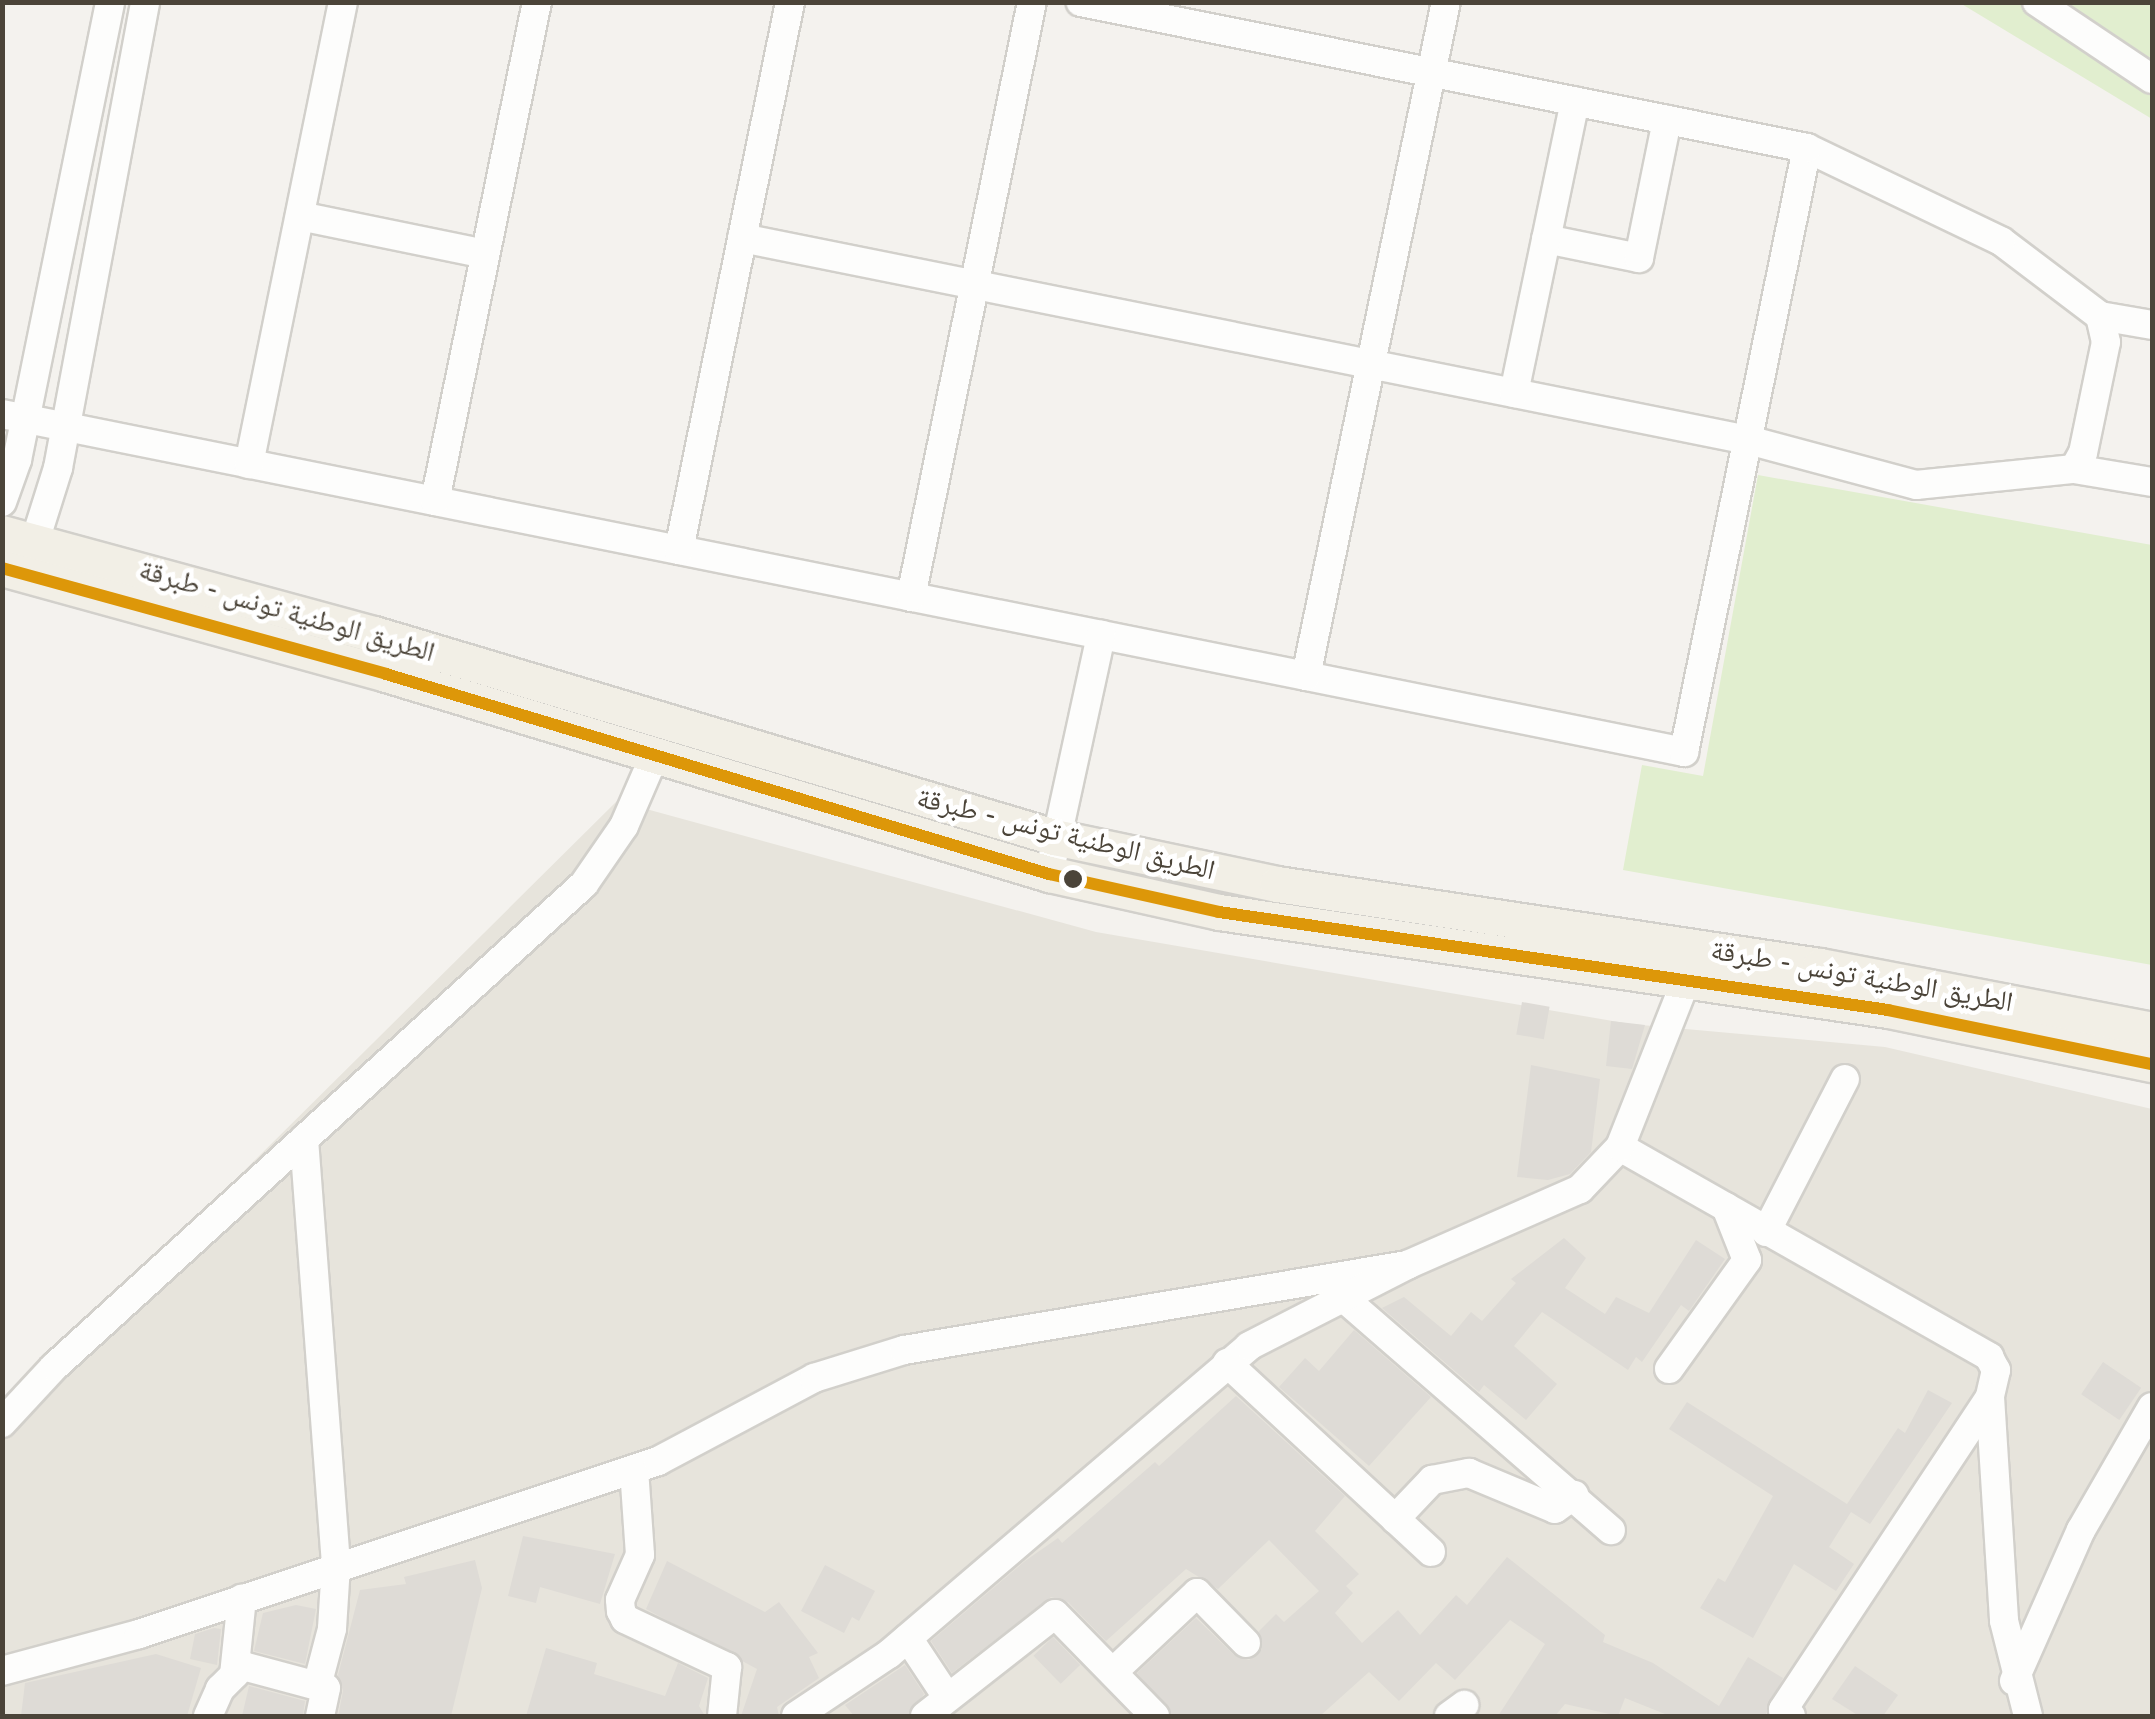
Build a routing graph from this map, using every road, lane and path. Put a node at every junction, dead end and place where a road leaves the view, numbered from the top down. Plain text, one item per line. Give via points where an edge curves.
1 (110, 2) edge
2 (145, 2) edge
3 (343, 2) edge
4 (537, 2) edge
5 (790, 2) edge
6 (1032, 2) edge
7 (1081, 2) edge
8 (1446, 2) edge
9 (2036, 2) edge
10 (1431, 73) junction
11 (2152, 79) edge
12 (1575, 102) junction
13 (1667, 120) junction
14 (1807, 148) junction
15 (300, 216) junction
16 (742, 238) junction
17 (1546, 239) junction
18 (485, 254) junction
19 (975, 284) junction
20 (2100, 316) junction
21 (2152, 325) edge
22 (1371, 364) junction
23 (1514, 393) junction
24 (14, 416) edge
25 (65, 427) junction
26 (1748, 440) junction
27 (249, 464) junction
28 (2074, 469) junction
29 (2152, 482) edge
30 (435, 501) junction
31 (2, 502) edge
32 (679, 550) junction
33 (16, 554) edge
34 (911, 597) junction
35 (1101, 635) junction
36 (1306, 676) junction
37 (653, 759) junction
38 (1054, 837) junction
39 (1048, 874) junction
40 (1685, 983) junction
41 (2152, 1030) edge
42 (2152, 1064) edge
43 (1846, 1079) dead end
44 (304, 1139) junction
45 (1620, 1147) junction
46 (1726, 1207) junction
47 (1766, 1232) junction
48 (1407, 1264) junction
49 (1346, 1300) junction
50 (1228, 1362) junction
51 (1669, 1368) dead end
52 (1990, 1397) junction
53 (2152, 1408) edge
54 (2, 1423) edge
55 (634, 1469) junction
56 (1574, 1495) junction
57 (1395, 1519) junction
58 (1611, 1530) dead end
59 (1431, 1552) dead end
60 (336, 1564) junction
61 (242, 1598) junction
62 (908, 1638) junction
63 (1246, 1643) dead end
64 (2, 1671) edge
65 (1114, 1671) junction
66 (234, 1674) junction
67 (2014, 1681) junction
68 (318, 1686) junction
69 (947, 1698) junction
70 (807, 1714) edge
71 (1784, 1714) edge
72 (208, 1716) edge
73 (320, 1716) edge
74 (722, 1716) edge
75 (925, 1716) edge
76 (1155, 1716) edge
77 (2028, 1716) edge

1 - 24 street
2 - 25 street
3 - 15 street
4 - 18 street
5 - 16 street
6 - 19 street
7 - 10 street
8 - 10 street
9 - 11 street
10 - 12 street
10 - 22 street
12 - 13 street
12 - 17 street
13 - 14 street
13 - 17 street via 1639,258
14 - 20 street via 2001,241
14 - 26 street
15 - 18 street
15 - 27 street
16 - 19 street
16 - 32 street
17 - 23 street
18 - 30 street
19 - 22 street
19 - 34 street
20 - 21 street
20 - 28 street via 2106,342 2084,454
22 - 23 street
22 - 36 street
23 - 26 street
24 - 25 street
24 - 31 street
25 - 27 street
25 - 33 street
26 - 28 street via 1916,484
26 - 36 street via 1684,752
27 - 30 street
28 - 29 street
30 - 32 street
32 - 34 street
33 - 37 main road, الطريق الوطنية تونس - طبرقة
33 - 38 main road, الطريق الوطنية تونس - طبرقة via 374,634
34 - 35 street
35 - 36 street
35 - 38 street
37 - 39 main road, الطريق الوطنية تونس - طبرقة
37 - 44 street via 624,826 584,884
38 - 39 street
38 - 41 main road, الطريق الوطنية تونس - طبرقة via 1277,884 1820,966
39 - 40 main road, الطريق الوطنية تونس - طبرقة via 1219,912
40 - 42 main road, الطريق الوطنية تونس - طبرقة via 1888,1010
40 - 45 street
43 - 47 street
44 - 54 street via 54,1367
44 - 60 street
45 - 46 street
45 - 48 street via 1580,1189
46 - 47 street
46 - 51 street via 1747,1260
47 - 52 street via 1989,1357 1996,1370
48 - 49 street
48 - 55 street via 904,1350 814,1378
49 - 50 street
49 - 56 street
50 - 57 street
50 - 62 street
52 - 67 street
52 - 71 street
53 - 67 street via 2081,1530
55 - 60 street
55 - 74 street via 640,1555 621,1611 624,1619 727,1667
56 - 57 street via 1556,1509 1469,1473 1432,1480
56 - 58 street
57 - 59 street
60 - 61 street
60 - 68 street via 332,1629
61 - 64 street
61 - 66 street
62 - 69 street
62 - 70 street
63 - 65 street via 1198,1592
65 - 69 street via 1055,1614
65 - 76 street
66 - 68 street via 243,1666
66 - 72 street
67 - 77 street
68 - 73 street via 326,1688
69 - 75 street

